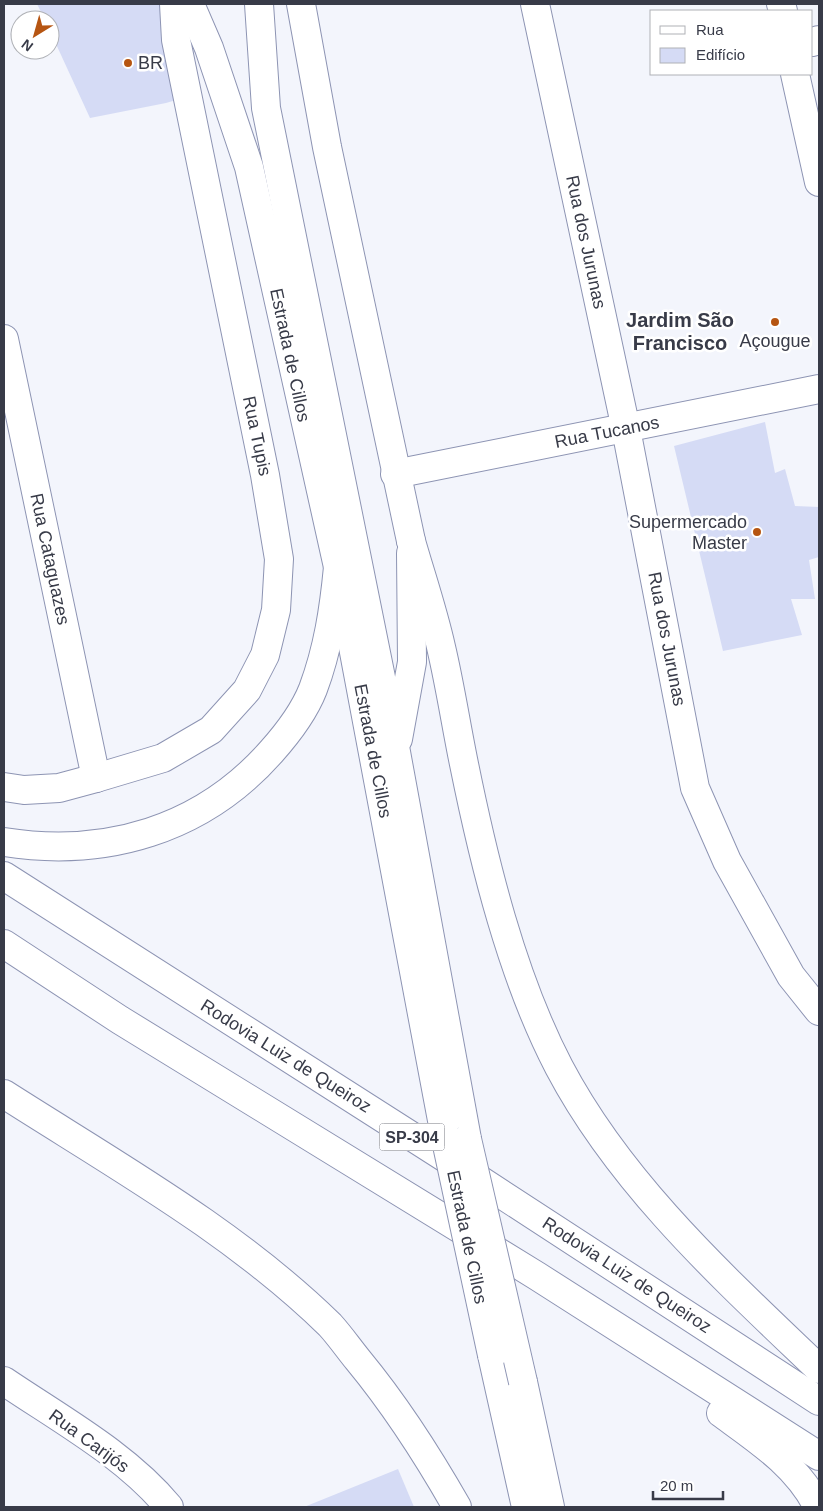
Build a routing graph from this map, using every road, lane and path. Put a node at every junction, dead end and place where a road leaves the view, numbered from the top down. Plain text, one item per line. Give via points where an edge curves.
1 (174, 4) edge
2 (190, 4) edge
3 (259, 4) edge
4 (301, 4) edge
5 (535, 4) edge
6 (795, 75) edge
7 (819, 182) edge
8 (4, 339) edge
9 (819, 389) edge
10 (626, 428) junction
11 (395, 474) junction
12 (410, 542) junction
13 (338, 567) junction
14 (396, 752) junction
15 (96, 778) junction
16 (4, 787) edge
17 (4, 842) edge
18 (4, 876) edge
19 (4, 944) edge
20 (4, 967) edge
21 (819, 1011) edge
22 (120, 1020) junction
23 (4, 1094) edge
24 (455, 1135) junction
25 (537, 1276) junction
26 (819, 1368) edge
27 (4, 1381) edge
28 (819, 1401) edge
29 (819, 1456) edge
30 (169, 1507) edge
31 (457, 1507) edge
32 (526, 1507) edge
33 (550, 1507) edge
34 (818, 1507) edge

1 - 15 main road, Rua Tupis via 176,40 279,558 276,610 265,655 247,690 211,730 163,758
2 - 13 main road, Estrada de Cillos via 212,56 249,168
3 - 14 main road, Estrada de Cillos via 266,108
4 - 11 main road via 327,147
5 - 10 main road, Rua dos Jurunas
6 - 7 main road
8 - 15 main road, Rua Cataguazes
9 - 10 main road, Rua Tucanos
10 - 11 main road, Rua Tucanos
10 - 21 main road, Rua dos Jurunas via 695,788 727,861 791,976
11 - 12 main road
12 - 14 main road via 412,662
12 - 26 main road via 441,646 464,767 497,904 527,995 559,1067 598,1132 652,1200 703,1255
13 - 17 main road via 331,632 312,690 290,730 257,767 224,796 169,827 111,842 58,847
13 - 24 main road, Estrada de Cillos
14 - 24 main road, Estrada de Cillos
15 - 16 main road, Rua Tupis via 59,788 24,790
18 - 28 main road, Rodovia Luiz de Queiroz / SP-304
19 - 22 main road, SP-304
20 - 22 main road
22 - 25 main road, SP-304
23 - 31 main road via 186,1212 262,1266 330,1326 380,1387 431,1460
24 - 32 main road, Estrada de Cillos, bridge via 492,1355
24 - 33 main road, Estrada de Cillos, bridge via 523,1382
25 - 29 main road, SP-304
25 - 34 main road via 778,1455 808,1488
27 - 30 main road, Rua Carijós via 96,1443 154,1489

